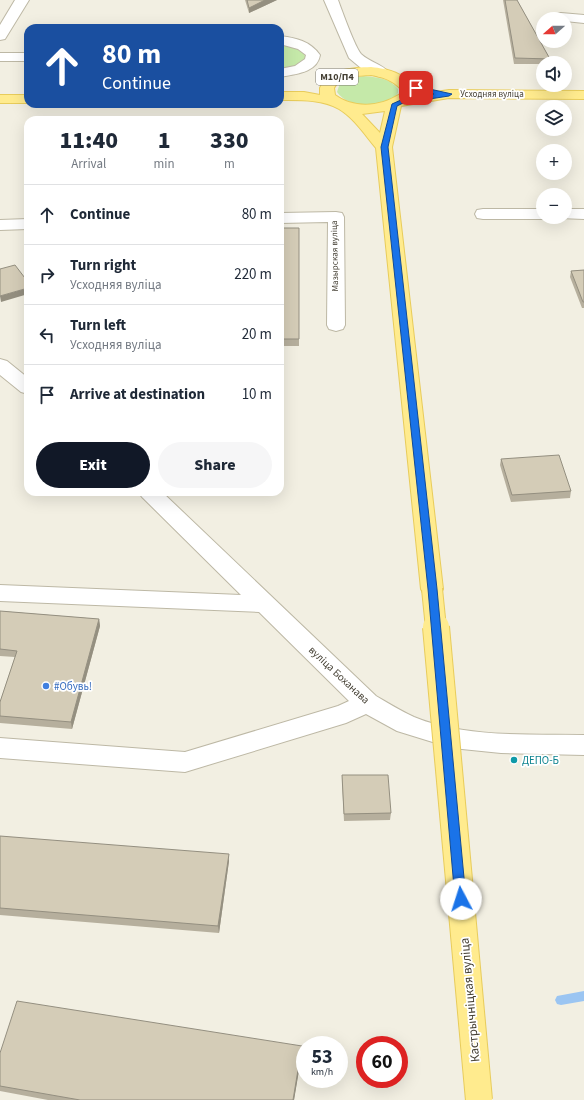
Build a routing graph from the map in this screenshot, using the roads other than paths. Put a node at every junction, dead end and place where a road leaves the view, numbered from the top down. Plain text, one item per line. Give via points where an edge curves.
1 (22, 0) edge
2 (331, 0) edge
3 (572, 18) edge
4 (584, 19) edge
5 (0, 36) edge
6 (284, 41) edge
7 (354, 55) junction
8 (0, 57) edge
9 (24, 57) edge
10 (284, 72) edge
11 (382, 73) junction
12 (335, 79) junction
13 (403, 82) junction
14 (449, 94) junction
15 (284, 95) edge
16 (584, 95) edge
17 (284, 96) edge
18 (0, 99) edge
19 (24, 99) edge
20 (398, 103) junction
21 (340, 104) junction
22 (384, 147) junction
23 (483, 214) dead end
24 (536, 214) edge
25 (572, 214) edge
26 (584, 214) edge
27 (284, 218) edge
28 (24, 224) edge
29 (0, 225) edge
30 (336, 325) dead end
31 (0, 365) edge
32 (24, 385) edge
33 (153, 496) edge
34 (0, 593) edge
35 (265, 604) junction
36 (368, 703) junction
37 (584, 745) edge
38 (0, 748) edge
39 (479, 1100) edge

1 - 5 street
2 - 7 street
3 - 4 street
6 - 10 street via 305,47 312,55 312,61 300,69
7 - 11 street
7 - 12 street via 349,65
8 - 9 street
11 - 12 main road, М10/П4 via 359,72
11 - 13 main road, М10/П4
12 - 15 main road, М10/П4
12 - 21 main road, М10/П4 via 328,86 327,92
13 - 14 main road, Усходняя вуліца via 429,92
13 - 20 main road via 408,89 407,96
14 - 16 main road, Усходняя вуліца
14 - 20 main road, Усходняя вуліца
17 - 21 main road, М10/П4 via 304,96
18 - 19 main road
20 - 21 main road, М10/П4 via 370,109
20 - 22 main road
21 - 22 main road via 361,120
22 - 39 main road, Кастрычніцкая вуліца, bridge via 432,589
23 - 24 street
25 - 26 street
27 - 30 street, Мазырская вуліца via 336,217
28 - 29 street
31 - 32 street
33 - 35 street, вуліца Боханава
34 - 35 street
35 - 36 street, вуліца Боханава
36 - 37 street, вуліца Боханава via 406,724 452,738 501,743
36 - 38 street via 346,713 185,762

